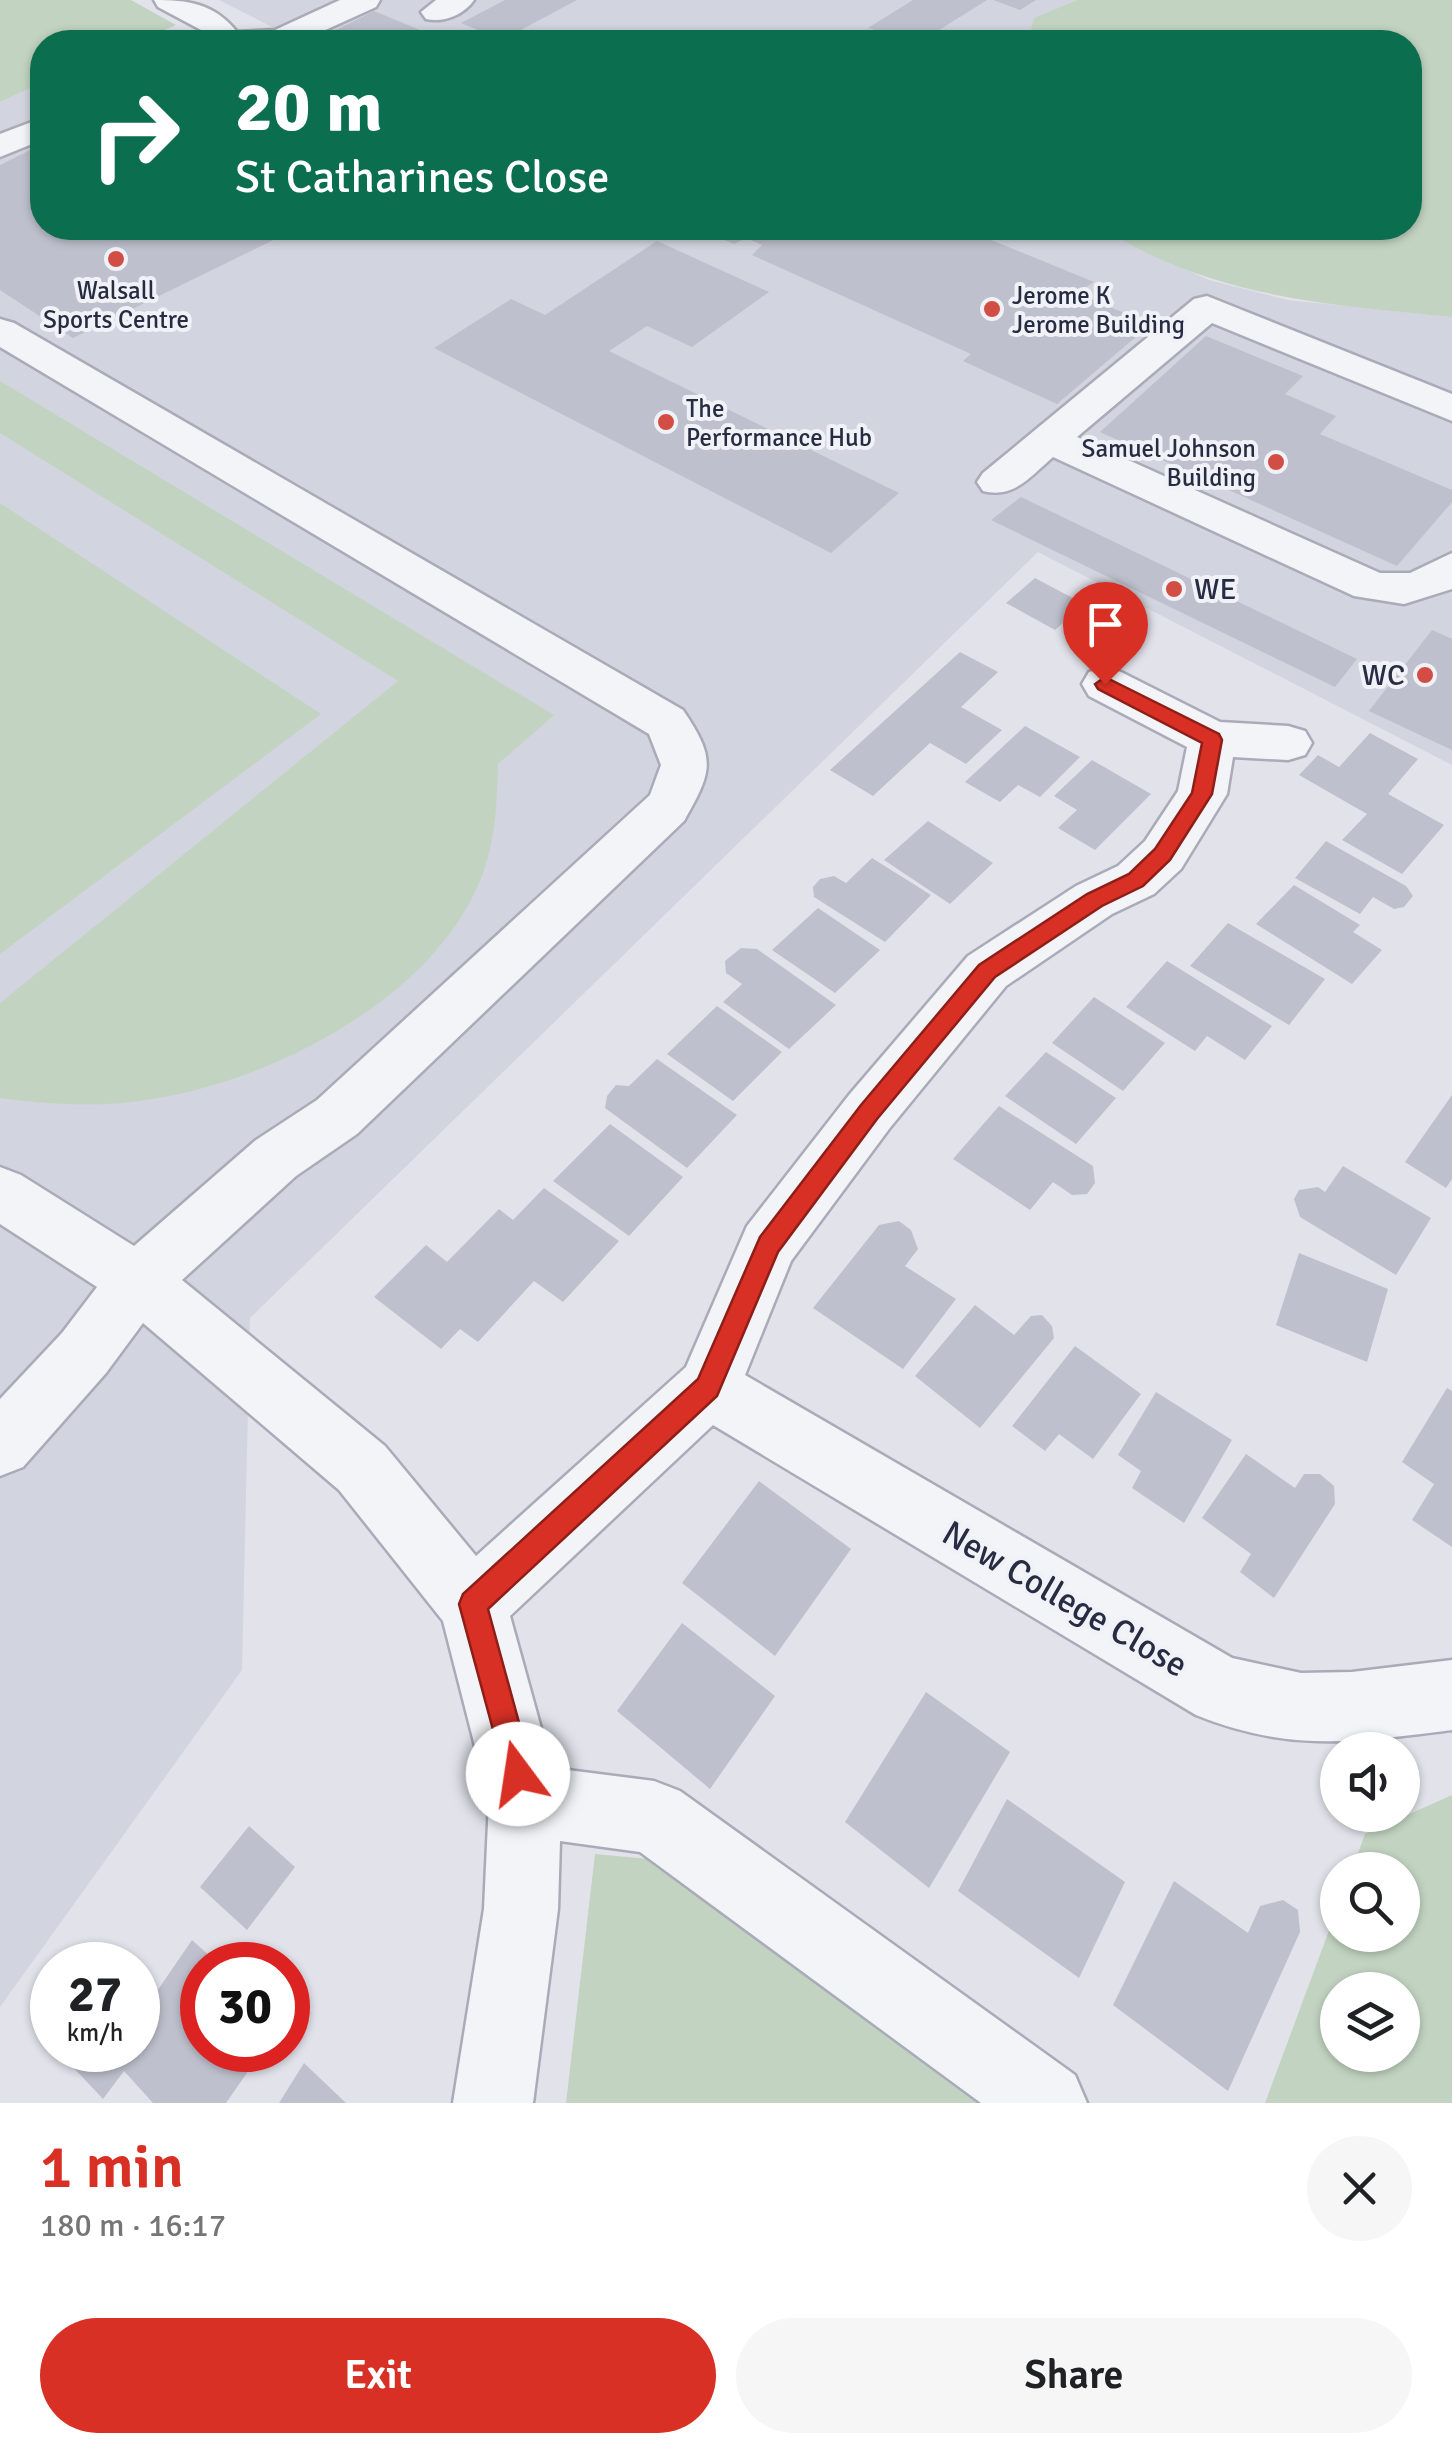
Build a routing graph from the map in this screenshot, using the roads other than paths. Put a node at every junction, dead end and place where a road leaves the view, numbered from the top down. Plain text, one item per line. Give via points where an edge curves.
1 (364, 0) edge
2 (173, 1) edge
3 (219, 30) edge
4 (299, 30) edge
5 (30, 134) edge
6 (0, 148) edge
7 (0, 331) edge
8 (1452, 409) edge
9 (1049, 440) junction
10 (998, 482) dead end
11 (1452, 568) edge
12 (1105, 684) dead end
13 (1212, 740) junction
14 (1288, 743) dead end
15 (0, 1194) edge
16 (138, 1282) junction
17 (708, 1388) junction
18 (0, 1446) edge
19 (473, 1604) junction
20 (1452, 1695) edge
21 (525, 1801) junction
22 (493, 2103) edge
23 (1047, 2103) edge

1 - 4 street
2 - 3 street
5 - 6 street
7 - 16 street via 666,722 686,751 684,778 667,808 337,1117 276,1158
8 - 9 street via 1207,307
9 - 10 street
9 - 11 street via 1370,586 1399,592 1428,586
12 - 13 street
13 - 14 street
13 - 17 street via 1202,794 1163,855 1136,880 987,971 869,1112 768,1245
15 - 16 street
16 - 18 street
16 - 19 street via 362,1468
17 - 19 street
17 - 20 street, New College Close via 1221,1690 1301,1708
19 - 21 street
21 - 22 street via 521,1908
21 - 23 street via 654,1818

